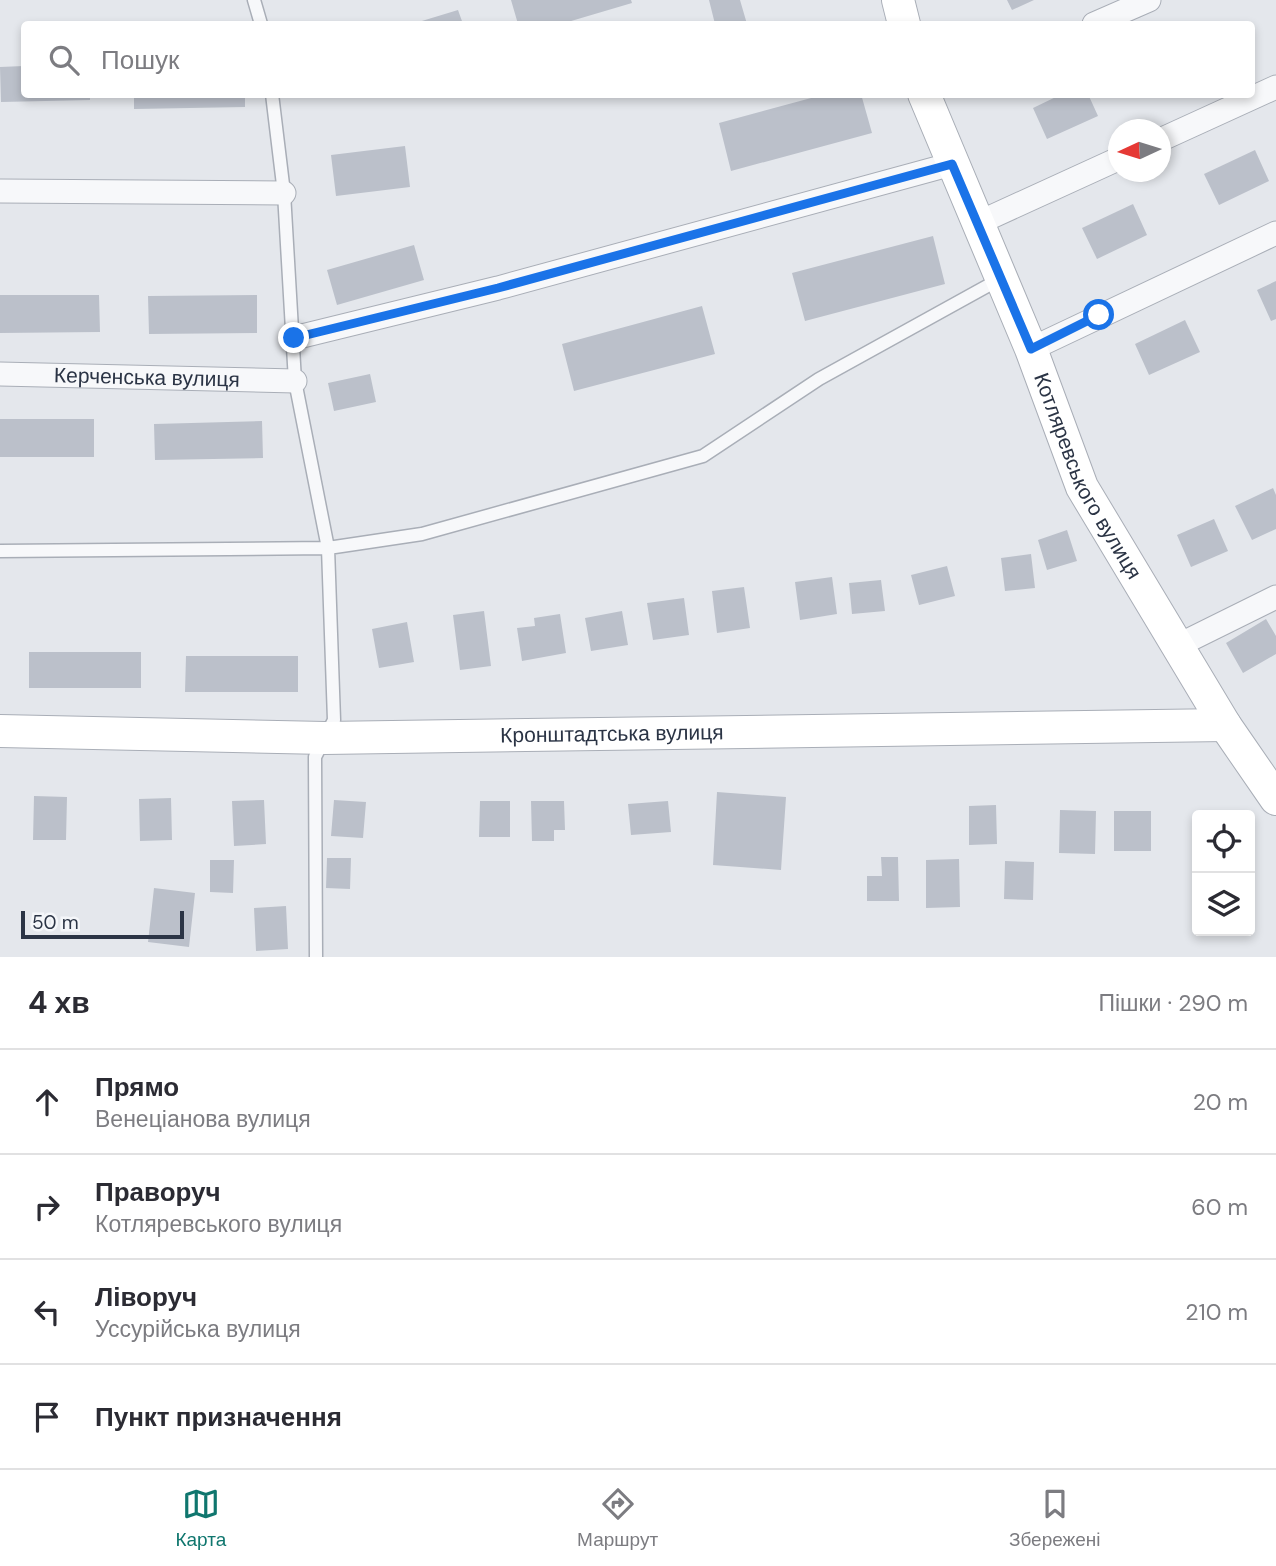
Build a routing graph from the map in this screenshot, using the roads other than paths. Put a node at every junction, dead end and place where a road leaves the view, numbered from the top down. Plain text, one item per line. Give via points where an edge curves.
1 (254, 0) edge
2 (898, 0) edge
3 (1149, 0) edge
4 (260, 21) edge
5 (903, 21) edge
6 (1101, 21) edge
7 (1276, 87) edge
8 (1255, 97) edge
9 (272, 98) edge
10 (929, 98) edge
11 (1252, 98) edge
12 (1171, 135) edge
13 (952, 164) junction
14 (1108, 164) edge
15 (0, 191) edge
16 (284, 193) junction
17 (978, 223) junction
18 (1276, 233) edge
19 (1001, 278) junction
20 (294, 338) junction
21 (1031, 349) junction
22 (0, 374) edge
23 (295, 382) junction
24 (328, 548) junction
25 (0, 551) edge
26 (1276, 597) edge
27 (1177, 646) junction
28 (1225, 725) junction
29 (0, 731) edge
30 (325, 738) junction
31 (1276, 799) edge
32 (316, 957) edge

1 - 4 lane
2 - 5 street
3 - 6 street
7 - 8 street
9 - 16 lane
10 - 13 street, Котляревського вулиця
11 - 12 street
13 - 17 street, Котляревського вулиця
13 - 20 street via 498,288
14 - 17 street
15 - 16 street
16 - 20 lane
17 - 19 street, Котляревського вулиця
18 - 21 street
19 - 21 street, Котляревського вулиця
19 - 24 lane via 819,379 703,456 422,534
20 - 23 lane
21 - 27 street, Котляревського вулиця via 1082,487
22 - 23 street, Керченська вулиця
23 - 24 lane
24 - 25 lane
24 - 30 lane via 334,720
26 - 27 street
27 - 28 street, Котляревського вулиця
28 - 30 street, Кронштадтська вулиця
28 - 31 street, Котляревського вулиця
29 - 30 street, Кронштадтська вулиця
30 - 32 lane via 315,757

